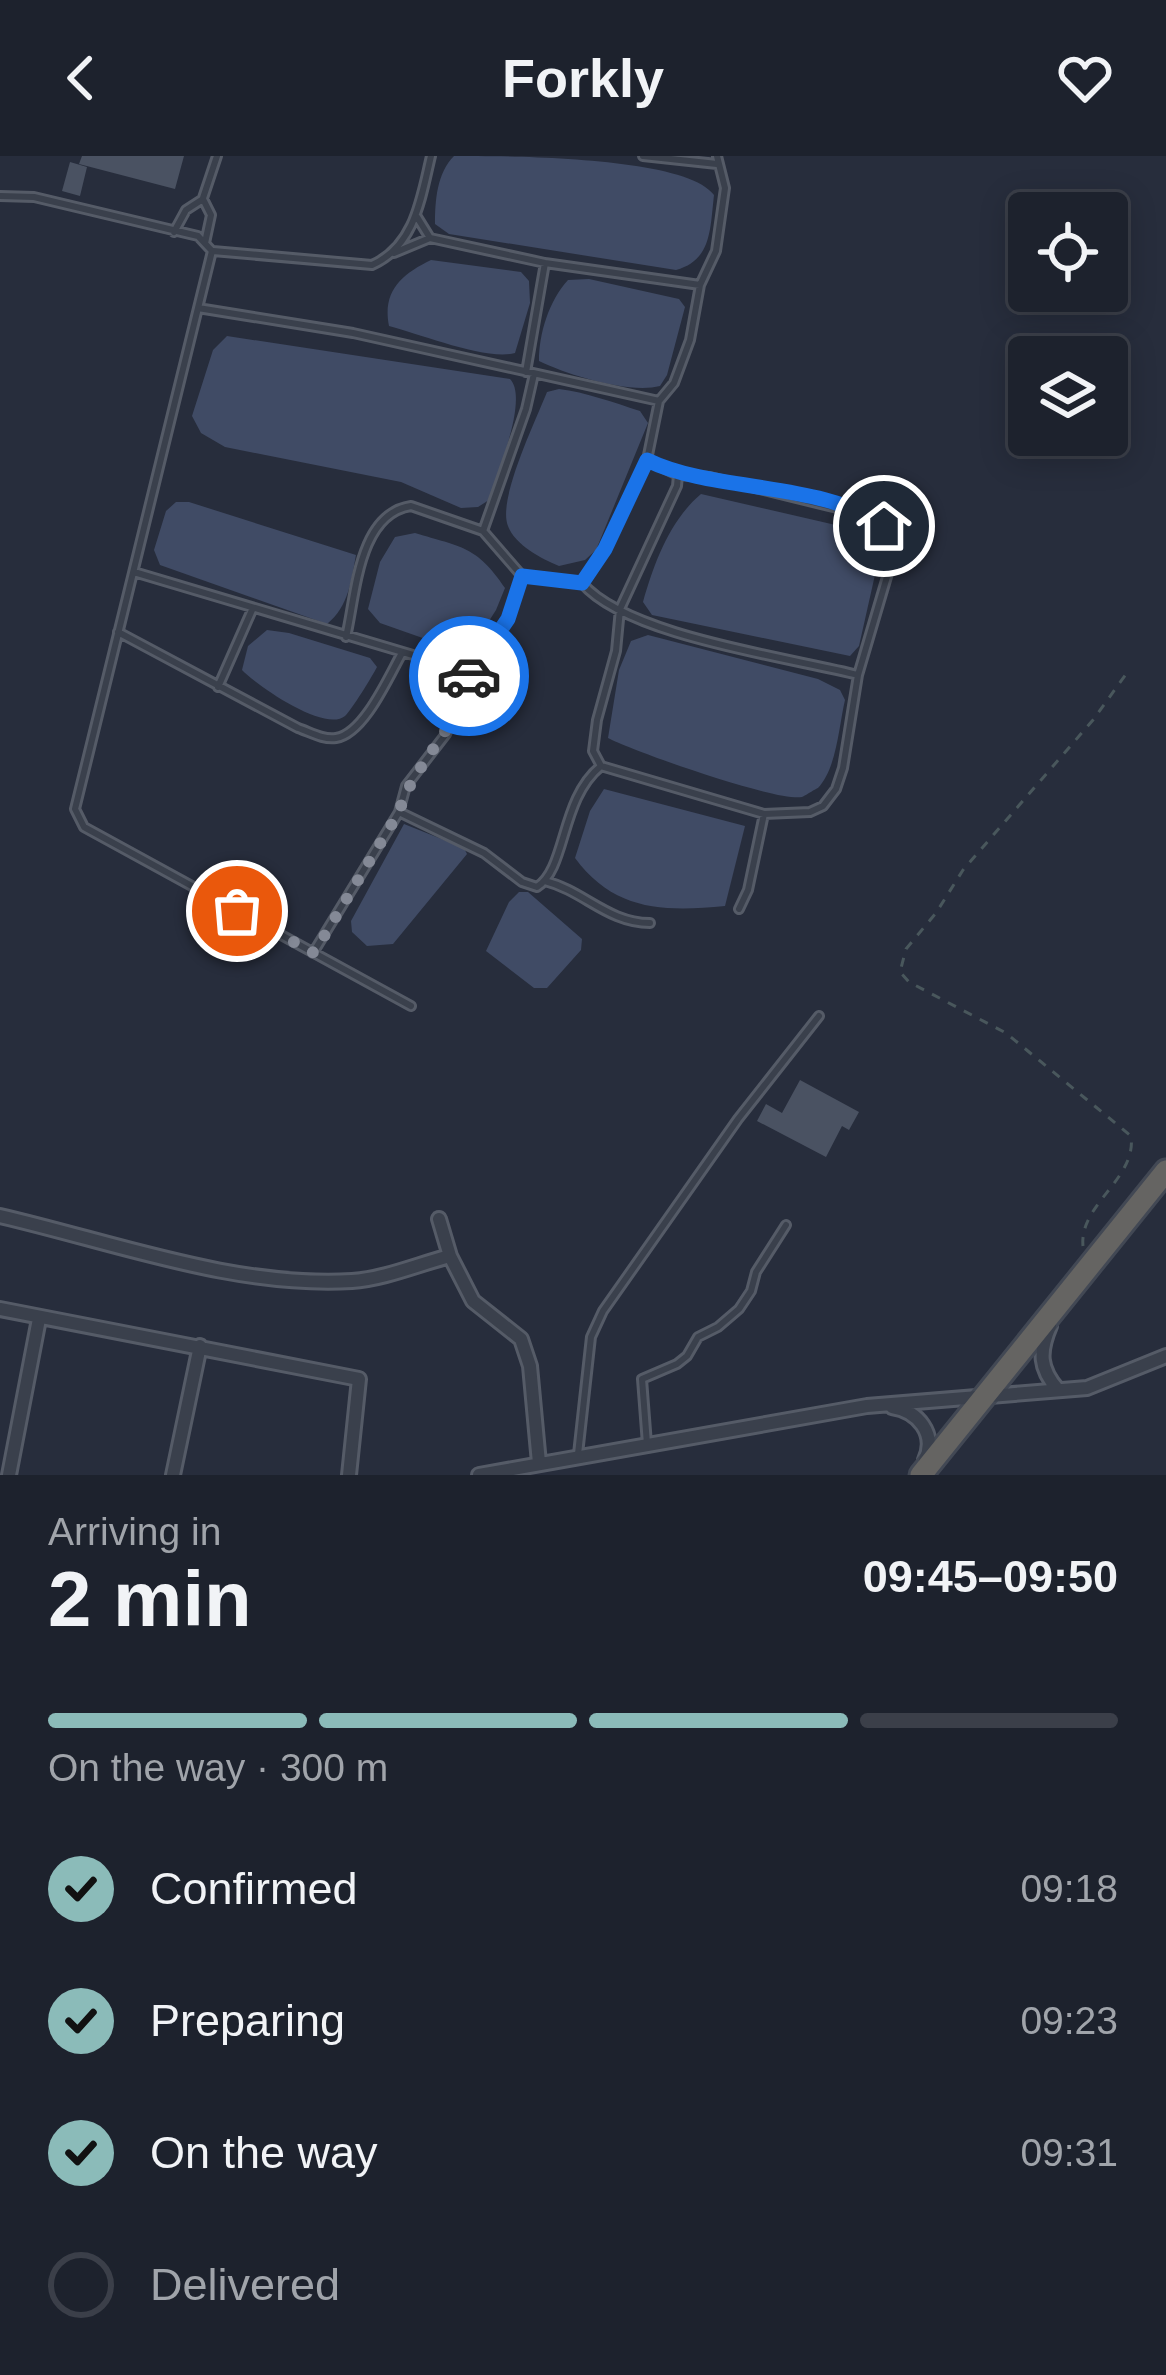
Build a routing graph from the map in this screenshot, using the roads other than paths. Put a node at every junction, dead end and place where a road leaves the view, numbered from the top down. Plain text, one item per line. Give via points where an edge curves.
1 (217, 156) edge
2 (431, 156) edge
3 (643, 156) edge
4 (717, 160) edge
5 (0, 196) edge
6 (203, 200) junction
7 (417, 217) junction
8 (174, 232) junction
9 (430, 238) junction
10 (206, 243) junction
11 (212, 251) junction
12 (394, 253) junction
13 (545, 263) junction
14 (700, 285) junction
15 (198, 308) junction
16 (530, 373) junction
17 (659, 401) junction
18 (647, 460) junction
19 (678, 475) junction
20 (484, 531) junction
21 (133, 572) junction
22 (522, 576) junction
23 (582, 583) junction
24 (620, 609) junction
25 (253, 610) junction
26 (118, 632) junction
27 (346, 637) junction
28 (402, 653) junction
29 (470, 672) junction
30 (858, 675) junction
31 (218, 687) junction
32 (601, 766) junction
33 (399, 812) junction
34 (764, 814) junction
35 (545, 881) junction
36 (739, 909) dead end
37 (650, 923) dead end
38 (314, 953) junction
39 (411, 1006) dead end
40 (819, 1016) dead end
41 (1166, 1171) edge
42 (0, 1216) edge
43 (439, 1219) dead end
44 (786, 1225) dead end
45 (450, 1256) junction
46 (0, 1309) edge
47 (1056, 1310) junction
48 (39, 1319) junction
49 (200, 1346) junction
50 (1166, 1356) edge
51 (1058, 1390) junction
52 (988, 1396) junction
53 (867, 1406) junction
54 (647, 1444) junction
55 (578, 1456) junction
56 (538, 1462) junction
57 (498, 1473) edge
58 (9, 1475) edge
59 (173, 1475) edge
60 (349, 1475) edge
61 (479, 1475) edge
62 (920, 1475) edge

1 - 6 lane
2 - 7 lane
3 - 4 lane
4 - 14 lane via 725,188 716,251
5 - 8 lane
6 - 8 lane via 186,209
6 - 10 lane via 211,215
7 - 9 lane
7 - 12 lane
8 - 10 lane
9 - 12 lane
9 - 13 lane
10 - 11 lane
11 - 12 lane via 372,265
11 - 15 lane
13 - 14 lane
13 - 16 lane
14 - 17 lane via 690,340
15 - 16 lane
15 - 21 lane
16 - 17 lane
16 - 20 lane via 526,410
17 - 18 lane
18 - 19 lane
18 - 23 lane
19 - 24 lane
19 - 30 lane via 829,503 884,526 889,570
20 - 22 lane
20 - 27 lane via 411,506 385,518 370,536
21 - 25 lane
21 - 26 lane
22 - 23 lane
22 - 29 lane via 508,619
23 - 24 lane
24 - 30 lane via 700,639
24 - 32 lane via 593,751
25 - 27 lane
25 - 31 lane
26 - 31 lane
26 - 38 lane via 75,808 84,827
27 - 28 lane
28 - 29 lane
28 - 31 lane via 354,731 339,738 298,728
29 - 33 lane via 446,734 406,786
30 - 34 lane via 836,789 810,812
32 - 34 lane
32 - 35 lane via 577,792
33 - 35 lane via 484,853 522,882
33 - 38 lane
34 - 36 lane
35 - 37 lane via 609,915
38 - 39 lane
40 - 55 lane via 603,1311 591,1336
41 - 47 highway
42 - 45 street via 274,1277 354,1281
43 - 45 street
44 - 54 lane via 739,1309 676,1364 642,1379
45 - 56 street via 473,1301 521,1339
46 - 48 street
47 - 51 street via 1042,1364
47 - 52 highway
48 - 49 street
48 - 58 street
49 - 59 street
49 - 60 street via 359,1378
50 - 51 street via 1115,1380
51 - 52 street
52 - 53 street
52 - 62 highway
53 - 54 street
53 - 62 street via 899,1407 922,1421 930,1450
54 - 55 street
55 - 56 street
56 - 57 street
57 - 61 street

